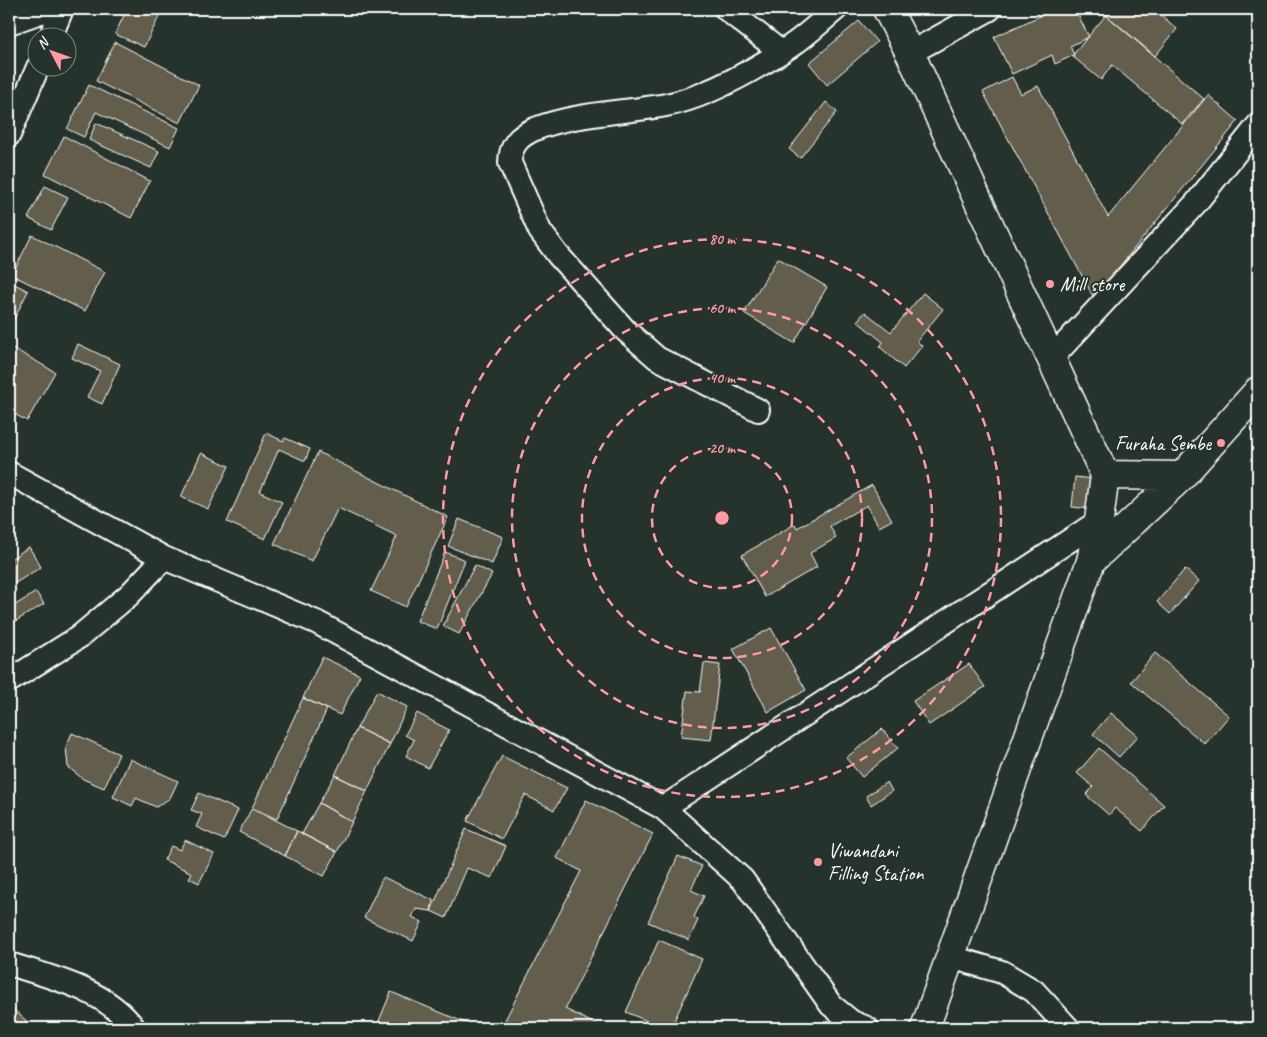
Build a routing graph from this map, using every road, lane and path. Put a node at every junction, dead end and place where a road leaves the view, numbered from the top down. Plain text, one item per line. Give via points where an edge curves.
1 (49, 9) edge
2 (62, 9) edge
3 (726, 9) edge
4 (836, 9) edge
5 (887, 9) edge
6 (990, 9) edge
7 (9, 23) edge
8 (54, 28) edge
9 (781, 52) junction
10 (910, 53) junction
11 (34, 78) edge
12 (1258, 125) edge
13 (9, 136) edge
14 (1051, 359) junction
15 (1258, 391) edge
16 (758, 410) dead end
17 (9, 473) edge
18 (1105, 475) junction
19 (1182, 476) junction
20 (1099, 521) junction
21 (164, 558) junction
22 (1090, 561) junction
23 (9, 681) edge
24 (663, 808) junction
25 (951, 957) junction
26 (9, 964) edge
27 (134, 1028) edge
28 (867, 1028) edge
29 (925, 1028) edge
30 (1068, 1028) edge

1 - 7 street
2 - 8 street
3 - 9 street
4 - 9 street
5 - 10 street
6 - 10 street
9 - 16 street via 715,88 668,105 568,120 535,129 515,142 510,152 510,162 540,231 625,330 657,358
10 - 14 street
11 - 13 street
12 - 14 street via 1196,203
14 - 18 street
15 - 19 street
17 - 21 street
18 - 19 street
18 - 20 street
19 - 22 street
20 - 22 street
20 - 24 street
21 - 23 street via 129,595 79,637
21 - 24 street via 316,622
22 - 25 street
24 - 28 street via 743,880 831,1005 852,1022
25 - 29 street
25 - 30 street via 1002,972 1034,991
26 - 27 street via 62,981 108,1002 123,1013

